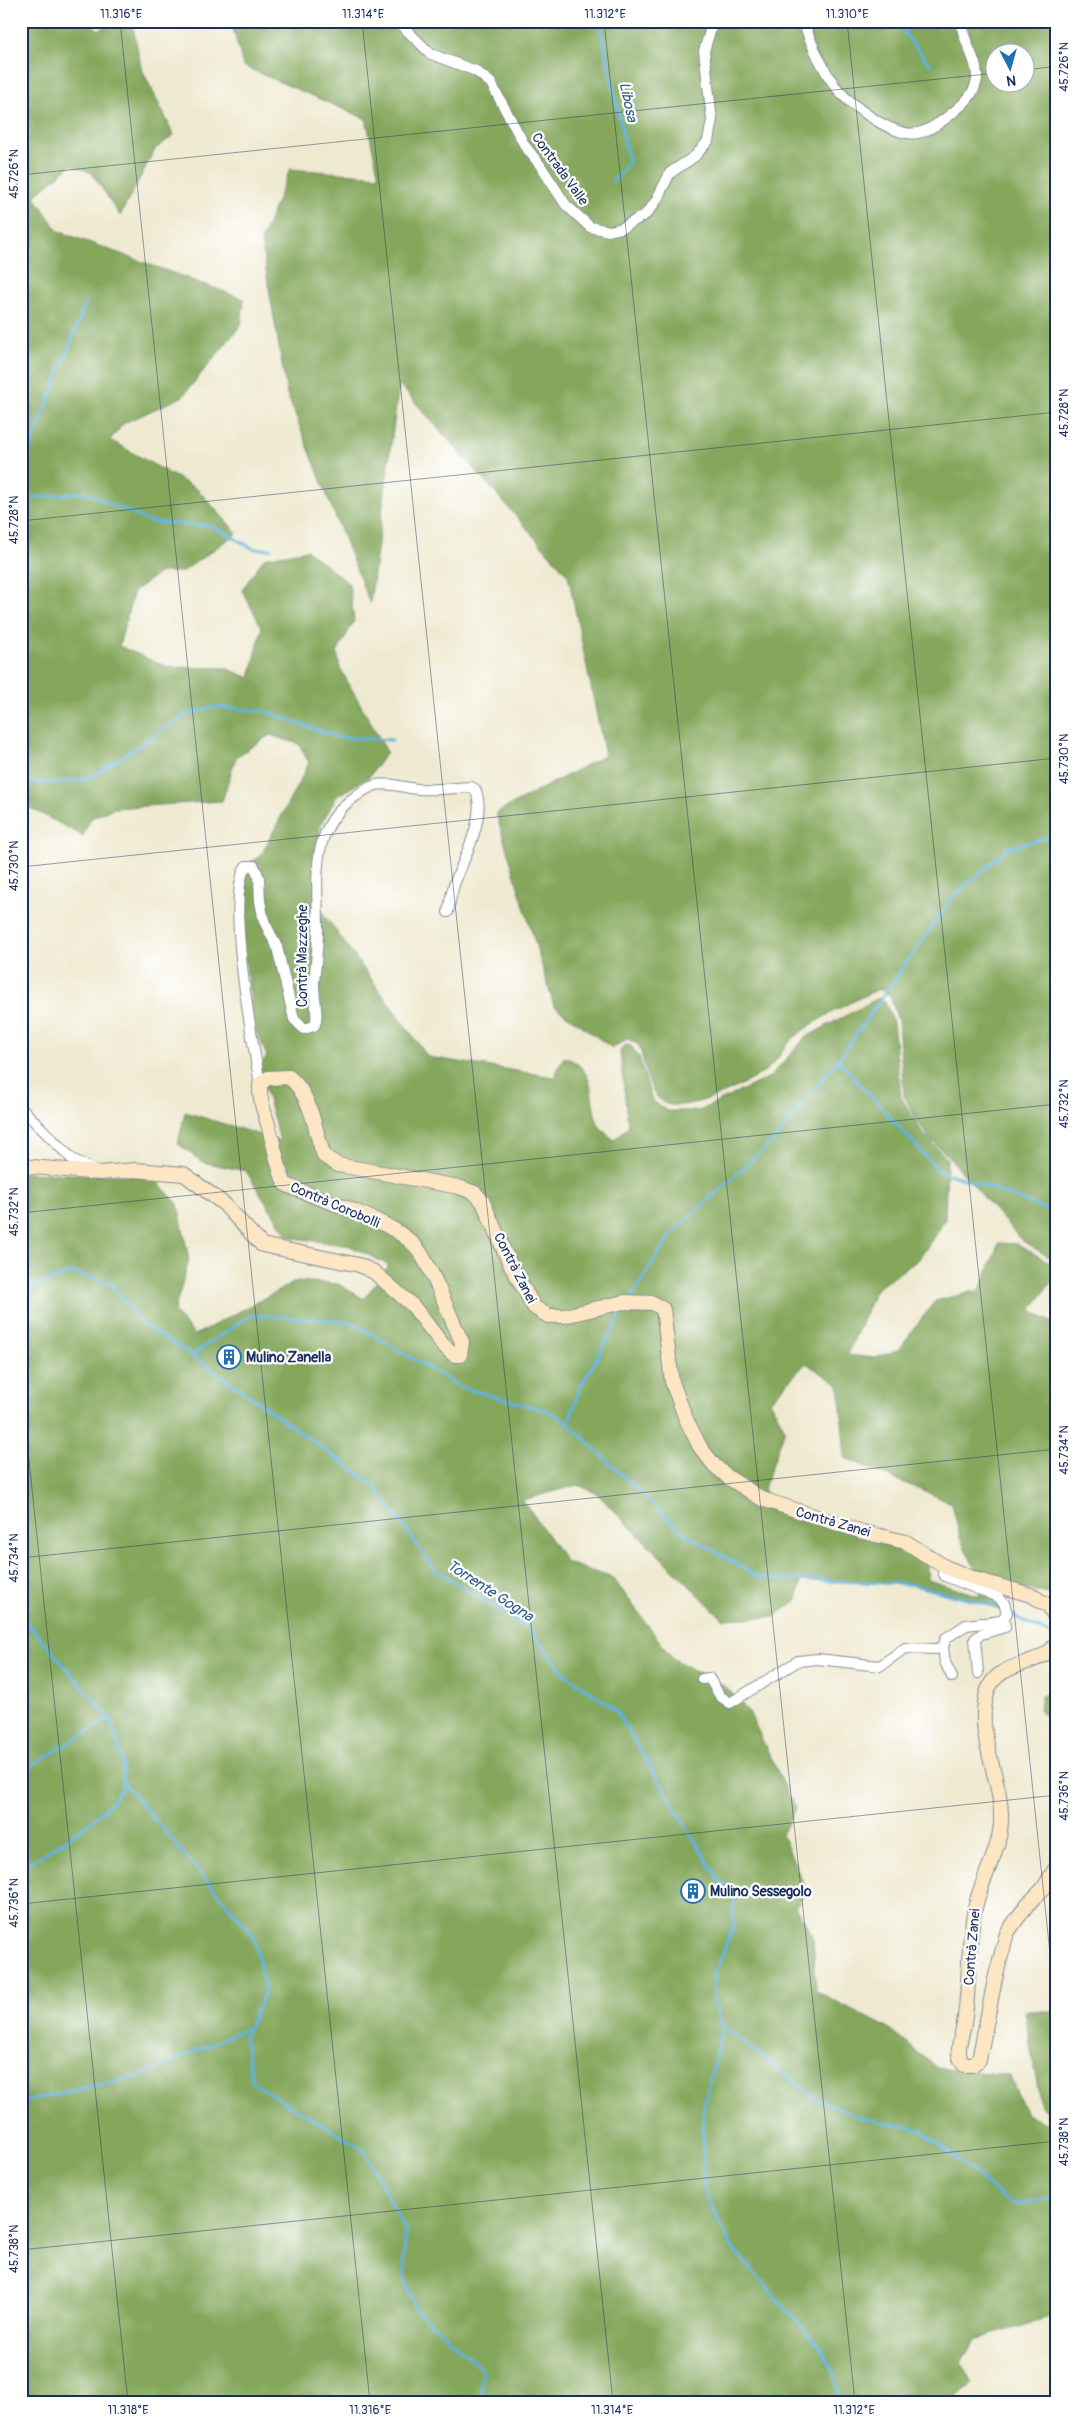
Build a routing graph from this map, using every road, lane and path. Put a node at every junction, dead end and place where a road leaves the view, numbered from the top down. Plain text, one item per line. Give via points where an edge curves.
1 (397, 21) edge
2 (713, 21) edge
3 (803, 21) edge
4 (961, 21) edge
5 (448, 912) dead end
6 (260, 1084) junction
7 (21, 1108) edge
8 (21, 1166) edge
9 (100, 1173) junction
10 (945, 1567) junction
11 (1004, 1618) junction
12 (1057, 1620) edge
13 (1057, 1642) edge
14 (943, 1647) junction
15 (978, 1673) dead end
16 (952, 1677) dead end
17 (702, 1679) dead end
18 (1057, 1866) edge

1 - 2 street, Contrada Valle via 432,54 476,71 491,83 525,146 566,205 590,227 609,231 622,228 646,214 670,173 695,156 708,141 712,120 704,52
3 - 4 street via 813,48 841,93 878,121 911,134 926,130 947,117 973,91 976,71 964,40
5 - 6 street, Contrà Mazzeghe via 479,813 475,789 382,784 368,788 350,800 331,822 320,853 315,883 318,928 313,990 317,1019 314,1026 304,1029 294,1019 277,947 261,911 258,872 254,866 246,866 240,893 239,941
6 - 9 street, Contrà Corobolli via 259,1100 285,1184 345,1207 404,1236 419,1251 430,1272 462,1342 460,1355 454,1355 442,1345 413,1306 374,1272 359,1265 262,1245 224,1204 184,1174 135,1170
6 - 10 street, Contrà Zanei via 268,1078 289,1077 299,1085 324,1156 338,1165 459,1187 475,1193 483,1202 509,1262 534,1307 548,1316 564,1316 629,1302 653,1303 663,1309 672,1382 700,1447 714,1465 762,1499 863,1532 906,1542
7 - 9 street, Contrà Corobolli via 72,1160
8 - 9 street, Contrà Corobolli
10 - 11 street, Contrà Zanei via 945,1576 1001,1599 1007,1613
10 - 12 street, Contrà Zanei via 1036,1598 1049,1606
11 - 14 street via 992,1623 966,1625 946,1638
11 - 15 street via 1005,1628 980,1634 975,1639
13 - 18 street, Contrà Zanei via 1050,1652 1000,1673 988,1689 984,1728 1001,1821 992,1863 975,1907 959,2052 964,2065 972,2065 979,2060 1008,1933
14 - 16 street
14 - 17 street via 903,1649 880,1666 818,1659 798,1661 730,1703 720,1696 709,1678

